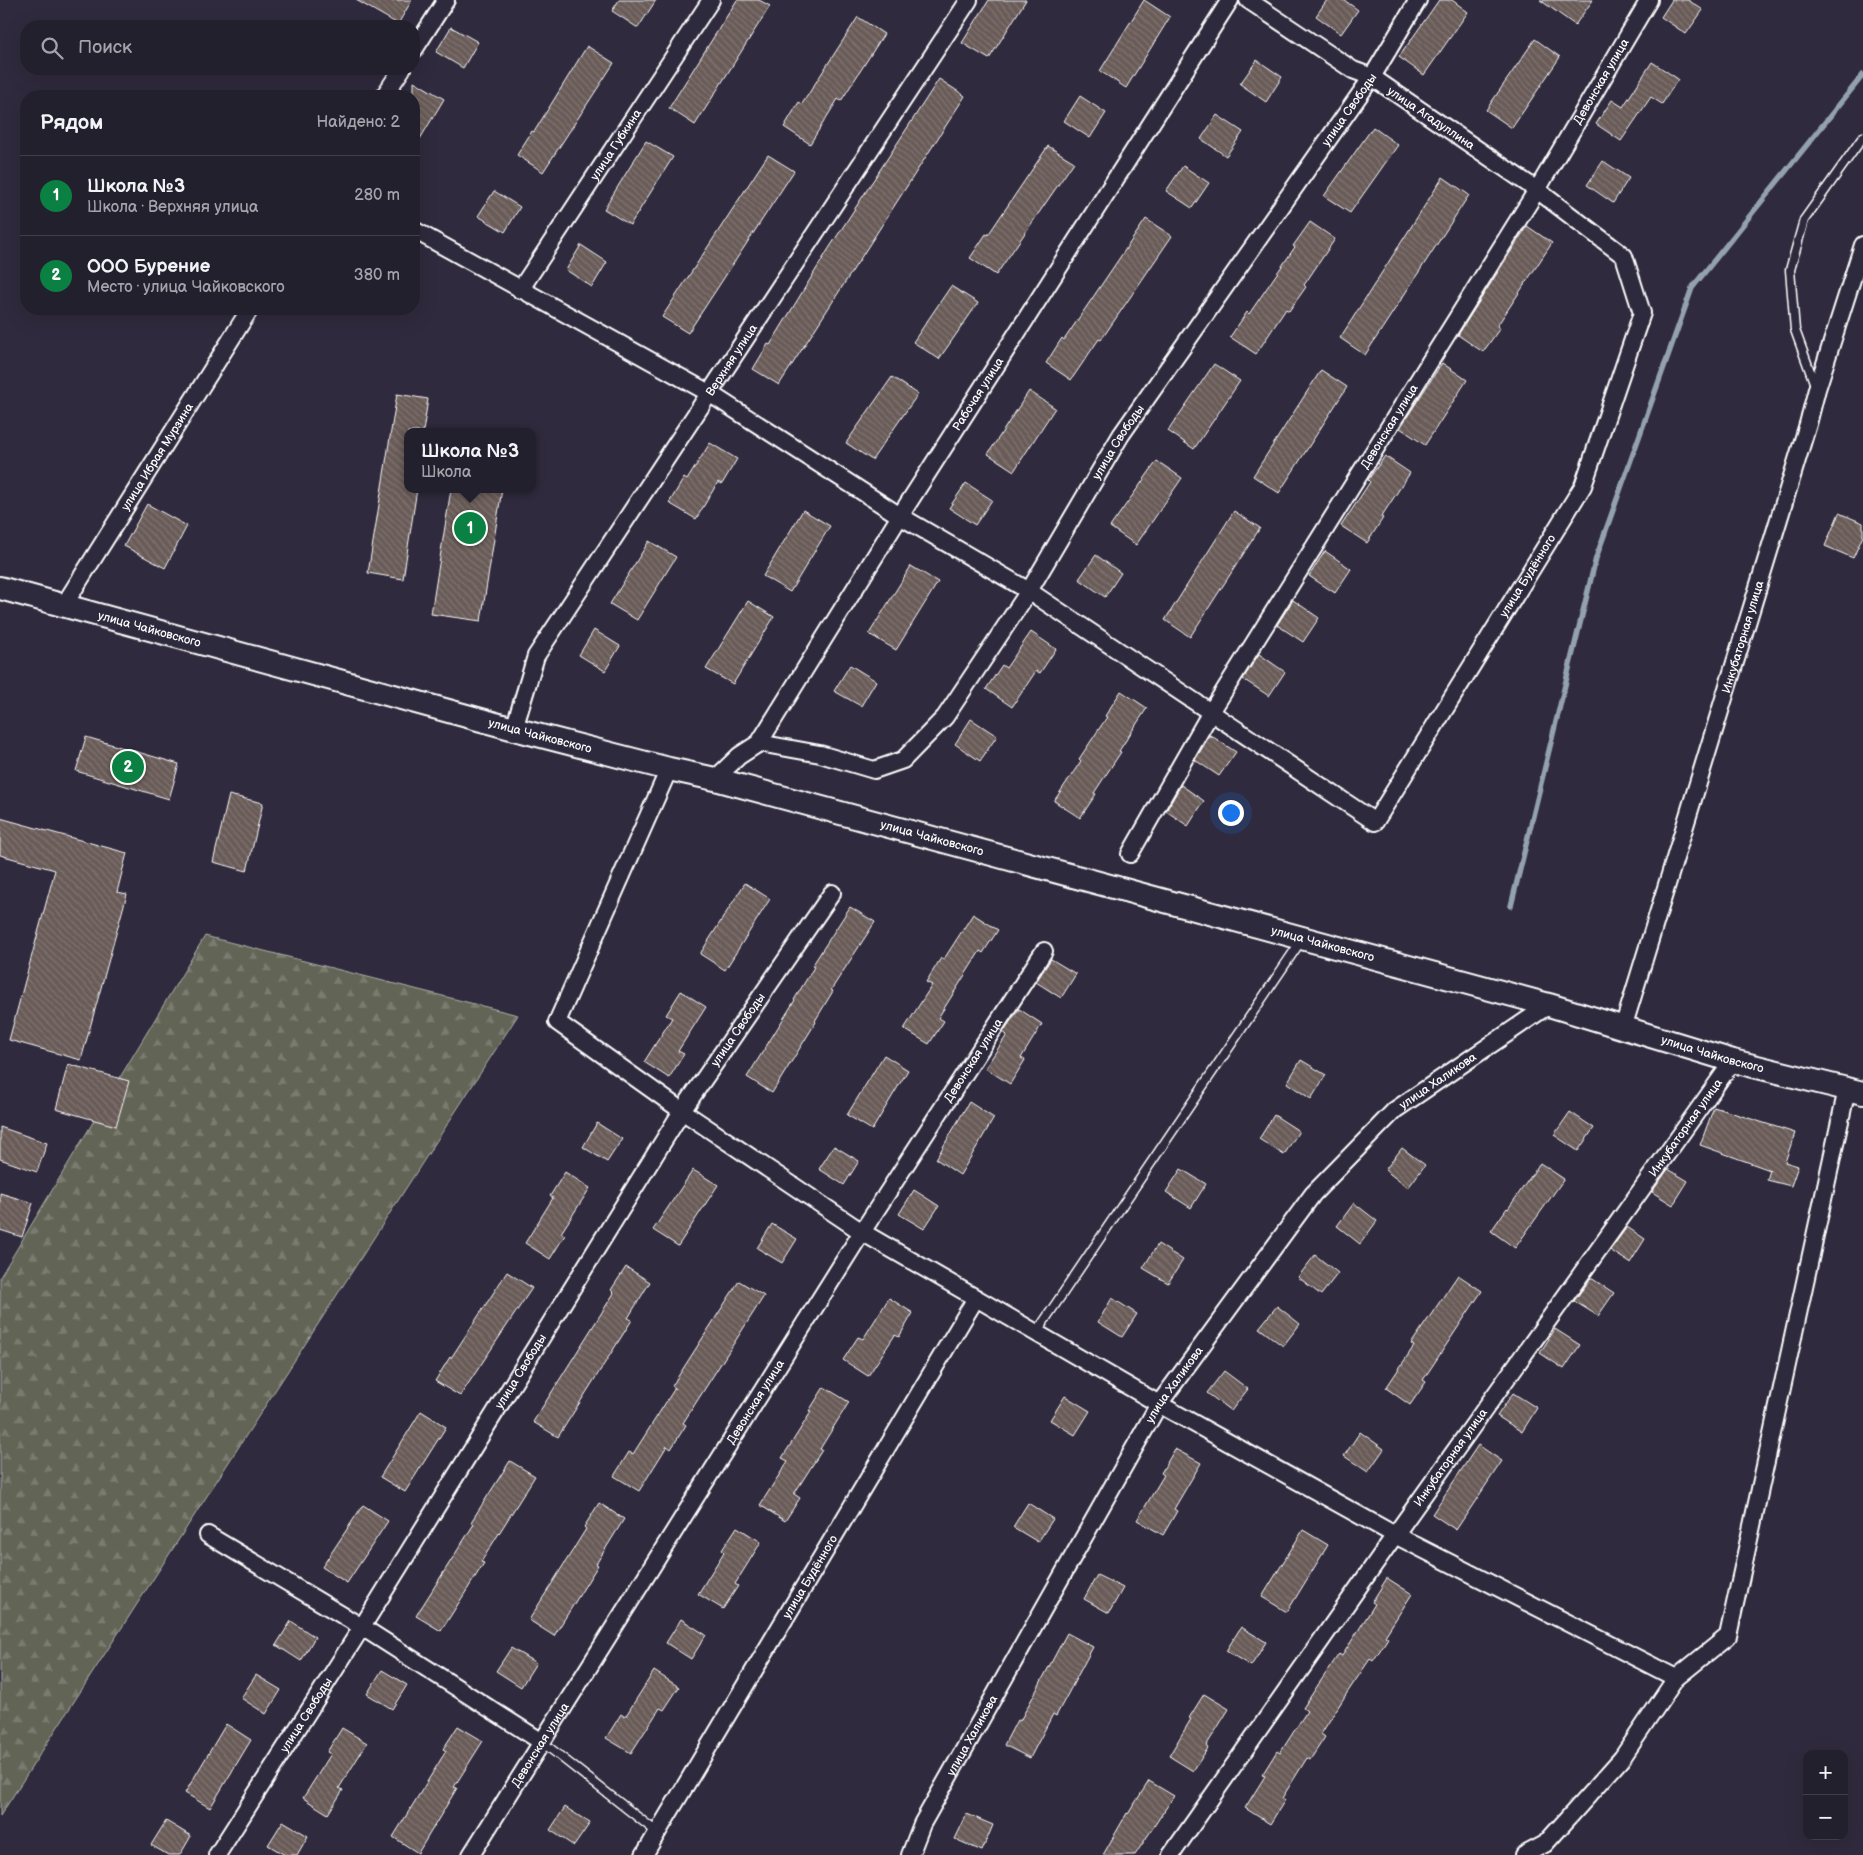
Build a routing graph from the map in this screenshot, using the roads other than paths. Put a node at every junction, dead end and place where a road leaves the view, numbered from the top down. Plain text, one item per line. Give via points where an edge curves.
1 (446, 0) edge
2 (711, 0) edge
3 (969, 0) edge
4 (1230, 0) edge
5 (1248, 0) edge
6 (1418, 0) edge
7 (1649, 0) edge
8 (420, 41) edge
9 (398, 75) edge
10 (1372, 77) junction
11 (388, 90) edge
12 (1863, 137) edge
13 (1537, 190) junction
14 (420, 233) edge
15 (1863, 245) edge
16 (520, 290) junction
17 (1642, 313) joint
18 (246, 315) edge
19 (1817, 389) junction
20 (709, 393) junction
21 (900, 516) junction
22 (0, 588) edge
23 (1029, 591) junction
24 (64, 605) junction
25 (1212, 712) junction
26 (514, 729) junction
27 (759, 743) junction
28 (669, 769) junction
29 (715, 779) junction
30 (1130, 854) dead end
31 (832, 893) dead end
32 (1303, 939) junction
33 (1044, 951) dead end
34 (1549, 1005) junction
35 (1624, 1028) junction
36 (1733, 1061) junction
37 (1855, 1091) edge
38 (682, 1111) junction
39 (862, 1232) junction
40 (976, 1298) junction
41 (1036, 1333) junction
42 (1159, 1404) junction
43 (208, 1535) dead end
44 (1395, 1536) junction
45 (362, 1627) junction
46 (1676, 1678) junction
47 (542, 1742) junction
48 (658, 1833) junction
49 (217, 1855) edge
50 (471, 1855) edge
51 (644, 1855) edge
52 (910, 1855) edge
53 (1171, 1855) edge
54 (1524, 1855) edge

1 - 8 street
2 - 16 street, улица Губкина
3 - 20 street, Верхняя улица
4 - 21 street, Рабочая улица
5 - 10 street, улица Агадуллина via 1353,70
6 - 10 street, улица Свободы
7 - 13 street, Девонская улица
9 - 11 street
10 - 13 street, улица Агадуллина
10 - 23 street, улица Свободы via 1121,435
12 - 19 lane via 1804,220 1790,270 1795,330
13 - 17 street, улица Агадуллина via 1624,256
13 - 25 street, Девонская улица
14 - 16 street
15 - 19 street, Инкубаторная улица
16 - 20 street
17 - 25 street, улица Будённого via 1583,486 1375,822
18 - 24 street, улица Ибрая Мурзина
19 - 35 street, Инкубаторная улица
20 - 21 street
20 - 26 street, Верхняя улица via 536,656
21 - 23 street
21 - 27 street, Рабочая улица
22 - 24 main road, улица Чайковского
23 - 25 street
23 - 27 street, улица Свободы via 945,717 902,760 874,770 820,754
24 - 26 main road, улица Чайковского
25 - 30 street, Девонская улица
26 - 28 main road, улица Чайковского
27 - 29 street, Рабочая улица via 739,756
28 - 29 main road, улица Чайковского
28 - 38 street via 557,1022
29 - 32 main road, улица Чайковского
31 - 38 street, улица Свободы
32 - 34 main road, улица Чайковского
32 - 41 lane
33 - 39 street, Девонская улица
34 - 35 main road, улица Чайковского
34 - 42 street, улица Халикова via 1395,1110 1313,1194
35 - 36 main road, улица Чайковского
36 - 37 main road, улица Чайковского
36 - 44 street, Инкубаторная улица
37 - 46 street via 1728,1636
38 - 39 street
38 - 45 street, улица Свободы
39 - 40 street
39 - 47 street, Девонская улица
40 - 41 street
40 - 48 street, улица Будённого
41 - 42 street
42 - 44 street
42 - 52 street, улица Халикова via 927,1816
43 - 45 street
44 - 46 street
44 - 53 street, Инкубаторная улица
45 - 47 street
45 - 49 street, улица Свободы
46 - 54 street via 1622,1758 1546,1844
47 - 48 lane
47 - 50 street, Девонская улица
48 - 51 street, улица Будённого

